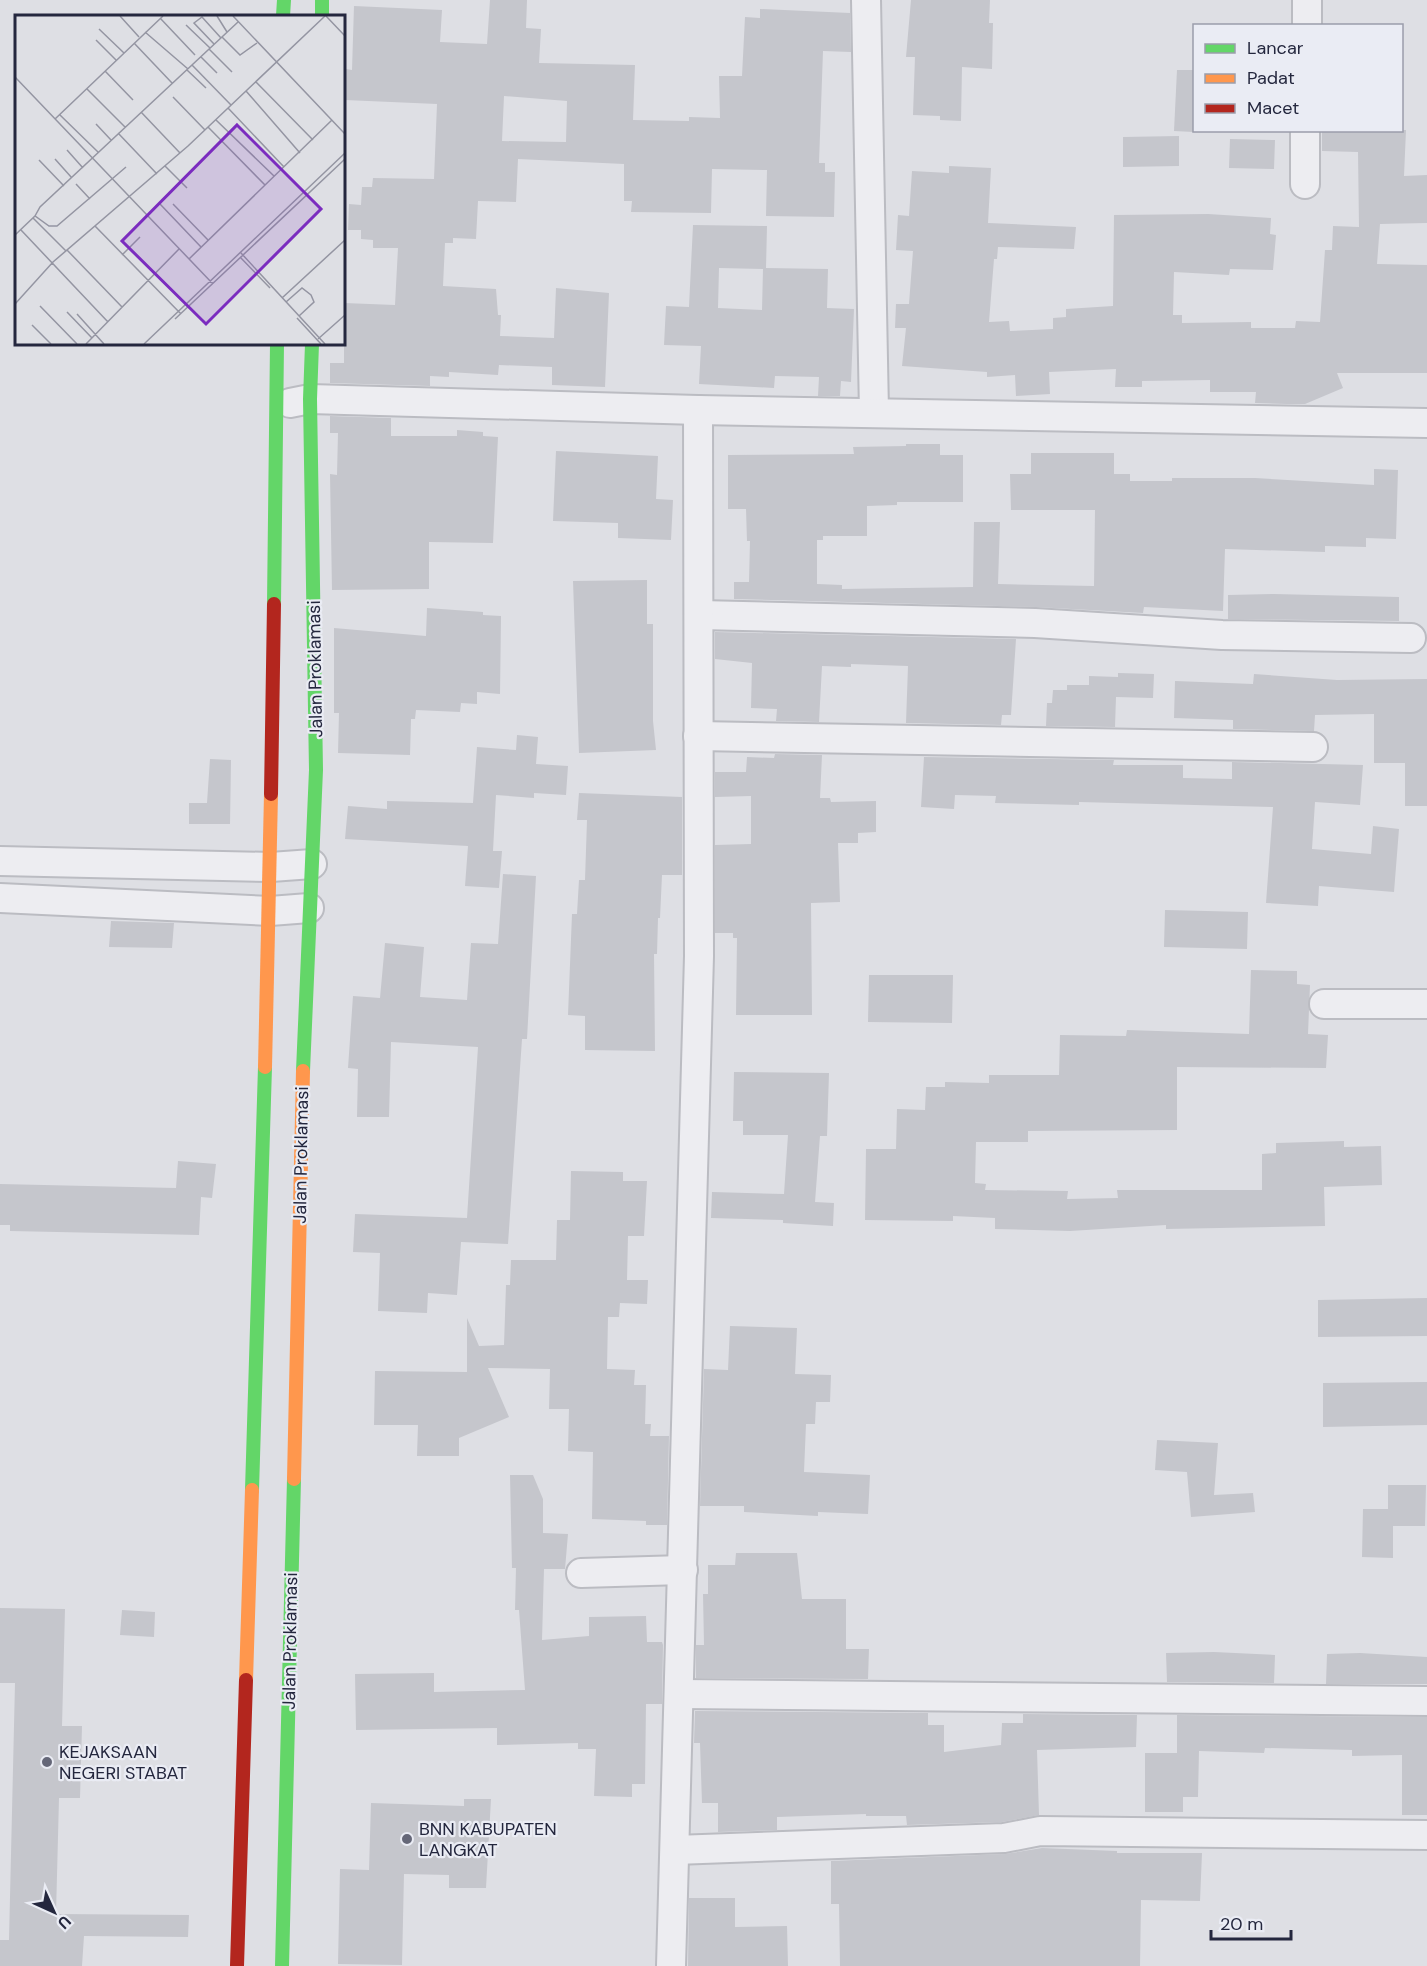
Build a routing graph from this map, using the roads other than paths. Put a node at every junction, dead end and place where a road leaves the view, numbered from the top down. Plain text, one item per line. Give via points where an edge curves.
1 (284, 0) edge
2 (866, 0) edge
3 (1307, 0) edge
4 (283, 15) edge
5 (1307, 24) edge
6 (1305, 132) edge
7 (1305, 184) dead end
8 (277, 345) edge
9 (312, 345) edge
10 (310, 399) junction
11 (276, 406) junction
12 (698, 410) junction
13 (874, 412) junction
14 (1427, 423) edge
15 (700, 615) junction
16 (1411, 638) dead end
17 (698, 736) junction
18 (1313, 747) dead end
19 (0, 861) edge
20 (312, 864) junction
21 (271, 867) junction
22 (0, 898) edge
23 (309, 909) junction
24 (270, 911) junction
25 (1324, 1004) dead end
26 (1427, 1004) edge
27 (683, 1570) junction
28 (580, 1573) dead end
29 (680, 1694) junction
30 (1427, 1701) edge
31 (1427, 1835) edge
32 (675, 1850) junction
33 (237, 1966) edge
34 (282, 1966) edge
35 (671, 1966) edge

1 - 4 street
2 - 13 street
3 - 5 street
6 - 7 street
8 - 11 street, Jalan Proklamasi
9 - 10 street, Jalan Proklamasi
10 - 11 street
10 - 12 street
10 - 20 street, Jalan Proklamasi via 316,770
11 - 21 street, Jalan Proklamasi
12 - 13 street
12 - 15 street
13 - 14 street
15 - 16 street
15 - 17 street
17 - 18 street
17 - 27 street via 699,956
19 - 21 street
20 - 21 street
20 - 23 street, Jalan Proklamasi
21 - 24 street, Jalan Proklamasi
22 - 24 street
23 - 24 street
23 - 34 street, Jalan Proklamasi via 279,1850
24 - 33 street, Jalan Proklamasi via 246,1853
25 - 26 street
27 - 28 street
27 - 29 street
29 - 30 street
29 - 32 street
31 - 32 street via 1040,1831 1004,1838
32 - 35 street

